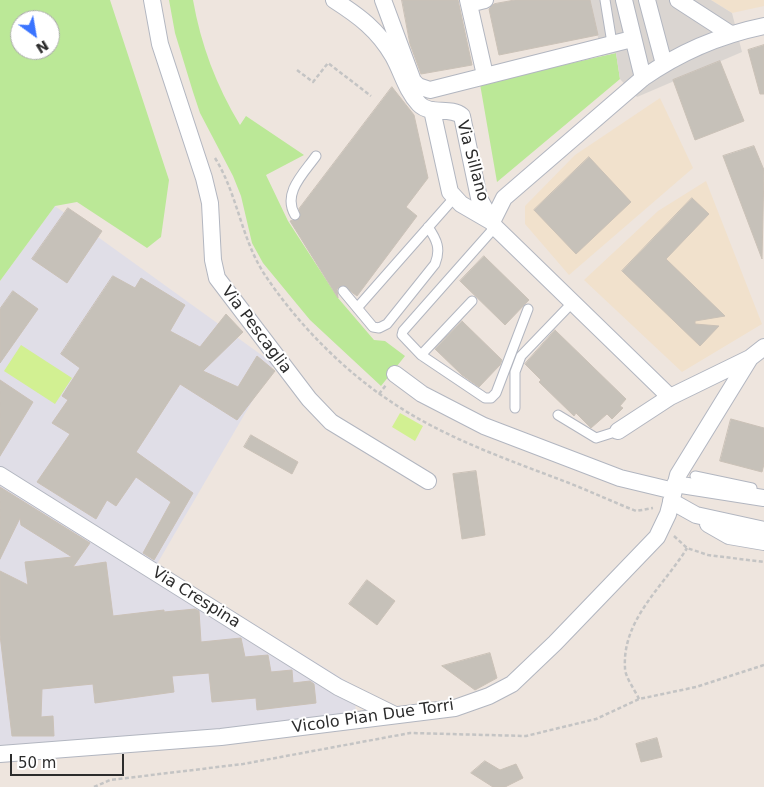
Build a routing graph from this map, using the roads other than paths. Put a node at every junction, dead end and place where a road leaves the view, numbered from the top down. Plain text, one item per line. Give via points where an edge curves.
1 (152, 0) edge
2 (334, 0) edge
3 (383, 0) edge
4 (485, 0) edge
5 (605, 0) edge
6 (624, 0) edge
7 (647, 0) edge
8 (678, 0) edge
9 (468, 2) edge
10 (764, 26) edge
11 (729, 34) junction
12 (632, 39) junction
13 (612, 43) junction
14 (664, 64) junction
15 (485, 75) junction
16 (643, 78) junction
17 (432, 110) junction
18 (316, 156) dead end
19 (454, 198) junction
20 (295, 215) dead end
21 (494, 224) junction
22 (428, 227) junction
23 (343, 291) dead end
24 (472, 301) dead end
25 (572, 303) junction
26 (357, 308) junction
27 (528, 309) dead end
28 (764, 347) edge
29 (421, 355) junction
30 (750, 358) junction
31 (395, 374) dead end
32 (670, 397) junction
33 (515, 408) dead end
34 (558, 415) dead end
35 (618, 430) joint
36 (0, 475) edge
37 (695, 476) dead end
38 (428, 481) dead end
39 (764, 491) edge
40 (673, 492) junction
41 (764, 498) edge
42 (696, 516) junction
43 (764, 530) edge
44 (764, 542) edge
45 (395, 715) junction
46 (0, 754) edge

1 - 38 street, Via Pescaglia via 160,44 194,142 208,194 217,278 309,399 331,422
2 - 17 street via 364,19 376,32 392,55 407,88 421,106
3 - 15 street via 412,81 418,86 430,90
4 - 9 street
5 - 13 lane
6 - 12 street
7 - 14 street
8 - 11 street
9 - 15 street
10 - 11 street
11 - 14 street
12 - 13 street
12 - 16 street
13 - 15 street
14 - 16 street
16 - 21 street via 504,198
17 - 19 street, Via Sillano
17 - 21 street, Via Sillano via 456,111 462,116 479,198
18 - 20 lane via 292,192 290,201
19 - 21 street, Via Sillano
19 - 22 lane
21 - 25 street, Via Sillano
21 - 29 lane via 403,331 404,339
22 - 26 lane
22 - 26 lane via 436,238 440,253 388,324 372,327
23 - 26 lane
24 - 29 lane
25 - 32 street, Via Sillano
25 - 33 lane via 521,356 516,372
27 - 29 lane via 496,393 491,398 485,398
28 - 30 street
30 - 32 street
30 - 40 street, Vicolo Pian Due Torri via 692,450
31 - 40 street via 422,394 484,426 620,478
32 - 35 street
34 - 35 lane via 596,438
36 - 45 street, Via Crespina via 338,687
37 - 39 lane
40 - 41 street
40 - 42 street
40 - 45 street, Vicolo Pian Due Torri via 668,514 657,537 556,643 512,684 455,708
42 - 43 street
42 - 44 street via 722,533
45 - 46 street, Vicolo Pian Due Torri via 221,737

